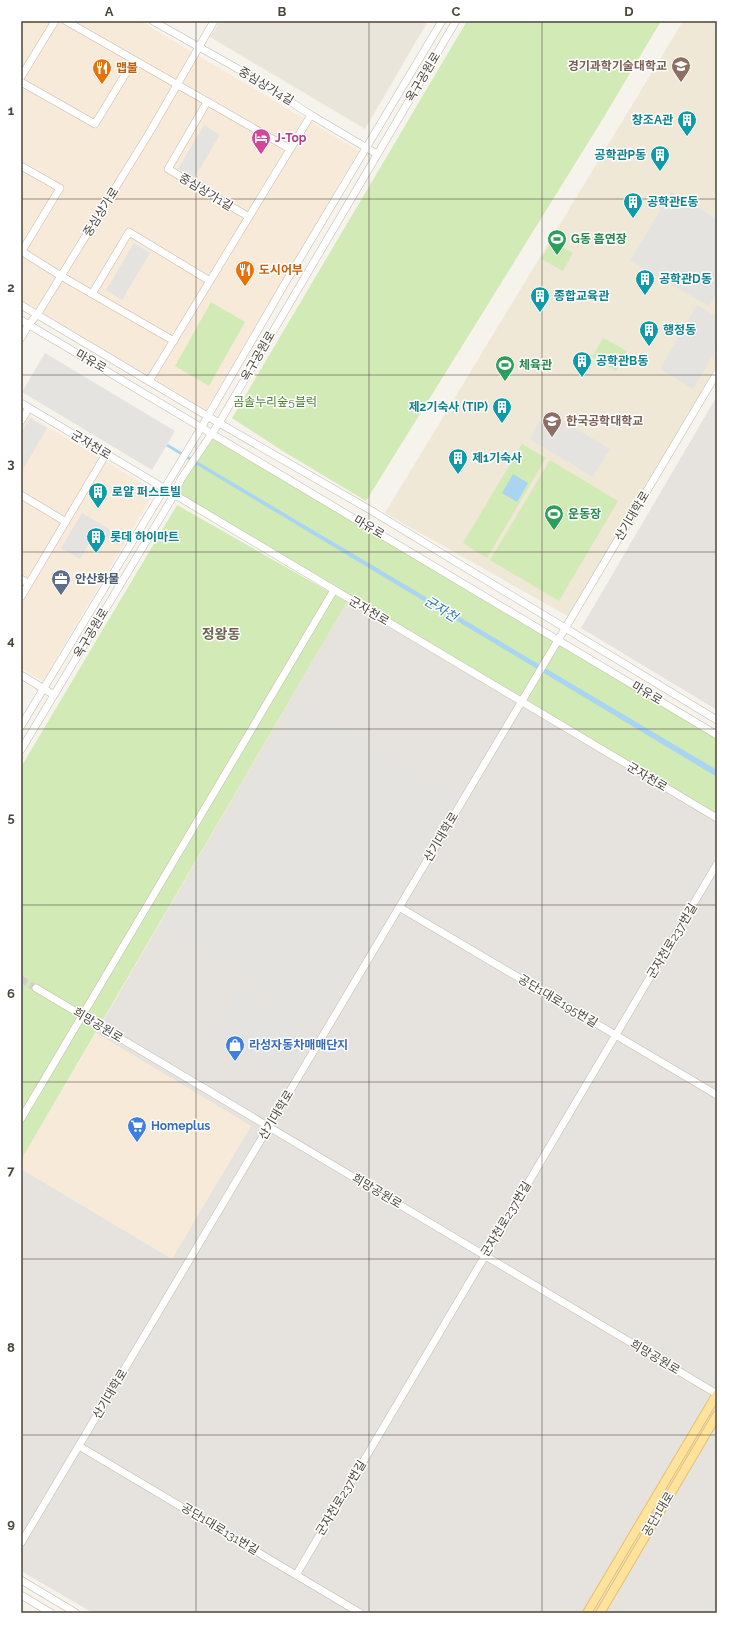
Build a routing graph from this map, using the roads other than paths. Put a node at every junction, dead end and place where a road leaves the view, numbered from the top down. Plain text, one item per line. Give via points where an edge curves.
1 (55, 21) edge
2 (66, 21) edge
3 (153, 21) edge
4 (214, 21) edge
5 (442, 21) edge
6 (456, 21) edge
7 (199, 48) junction
8 (134, 60) junction
9 (21, 77) edge
10 (21, 82) edge
11 (177, 85) junction
12 (207, 102) junction
13 (311, 115) junction
14 (367, 148) junction
15 (290, 149) junction
16 (377, 154) junction
17 (21, 166) edge
18 (249, 217) junction
19 (21, 251) edge
20 (61, 276) junction
21 (210, 281) junction
22 (92, 294) junction
23 (21, 305) edge
24 (37, 315) junction
25 (21, 320) edge
26 (29, 324) junction
27 (21, 338) edge
28 (174, 340) junction
29 (717, 373) edge
30 (149, 382) junction
31 (21, 403) edge
32 (29, 408) junction
33 (208, 416) junction
34 (21, 421) edge
35 (219, 423) junction
36 (202, 428) junction
37 (212, 434) junction
38 (106, 454) junction
39 (164, 489) junction
40 (21, 495) edge
41 (174, 495) junction
42 (66, 522) junction
43 (21, 579) edge
44 (29, 584) junction
45 (334, 590) junction
46 (21, 597) edge
47 (565, 628) junction
48 (558, 640) junction
49 (21, 675) edge
50 (44, 689) junction
51 (54, 695) junction
52 (522, 702) junction
53 (717, 720) edge
54 (21, 726) edge
55 (717, 735) edge
56 (21, 750) edge
57 (717, 818) edge
58 (717, 864) edge
59 (399, 907) junction
60 (36, 988) tunnel mouth
61 (82, 1016) junction
62 (616, 1035) junction
63 (717, 1096) edge
64 (21, 1119) edge
65 (268, 1127) junction
66 (485, 1256) junction
67 (717, 1394) edge
68 (717, 1415) edge
69 (79, 1446) junction
70 (21, 1543) edge
71 (296, 1575) junction
72 (21, 1580) edge
73 (21, 1595) edge
74 (51, 1613) edge
75 (76, 1613) edge
76 (360, 1613) edge
77 (586, 1613) edge
78 (600, 1613) edge

1 - 9 street
2 - 8 street
3 - 7 street, 중심상가4길
4 - 7 street, 중심상가로
5 - 14 street, 옥구공원로
6 - 16 street, 옥구공원로
7 - 11 street, 중심상가로
7 - 13 street, 중심상가4길 via 254,78
8 - 10 street via 95,124
8 - 11 street
11 - 12 street
11 - 20 street, 중심상가로
12 - 15 street
12 - 18 street, 중심상가1길 via 168,168
13 - 14 street, 중심상가4길
13 - 15 street
14 - 16 street, 중심상가4길
14 - 33 street, 옥구공원로
15 - 18 street
16 - 35 street, 옥구공원로
17 - 19 street via 60,188
18 - 21 street
19 - 20 street
20 - 22 street
20 - 24 street, 중심상가로
21 - 22 street via 129,232
21 - 28 street
22 - 28 street
23 - 24 street, 마유로
24 - 26 street, 중심상가로
24 - 30 street, 마유로
25 - 26 street, 마유로
26 - 27 street, 중심상가로
26 - 36 street, 마유로
28 - 30 street
29 - 47 street, 산기대학로
30 - 33 street, 마유로
31 - 32 street, 군자천로
32 - 34 street
32 - 38 street, 군자천로
33 - 35 street, 마유로
33 - 36 street, 옥구공원로
35 - 37 street, 옥구공원로
35 - 47 street, 마유로 via 372,511
36 - 37 street, 마유로
36 - 39 street, 옥구공원로
37 - 41 street, 옥구공원로 via 181,479
37 - 48 street, 마유로
38 - 39 street, 군자천로
38 - 42 street
39 - 41 street, 군자천로
39 - 50 street, 옥구공원로
40 - 42 street
41 - 45 street, 군자천로
41 - 51 street, 옥구공원로
42 - 44 street
43 - 44 street
44 - 46 street
45 - 52 street, 군자천로
45 - 61 street
47 - 48 street, 산기대학로
47 - 53 street, 마유로
48 - 52 street, 산기대학로
48 - 55 street, 마유로
49 - 50 street
50 - 51 street
50 - 54 street, 옥구공원로
51 - 56 street, 옥구공원로
52 - 57 street, 군자천로
52 - 59 street, 산기대학로
58 - 62 street, 군자천로237번길
59 - 62 street, 공단1대로195번길
59 - 65 street, 산기대학로
60 - 61 street, 희망공원로
61 - 64 street
61 - 65 street, 희망공원로
62 - 63 street, 공단1대로195번길
62 - 66 street, 군자천로237번길
65 - 66 street, 희망공원로
65 - 69 street, 산기대학로
66 - 67 street, 희망공원로
66 - 71 street, 군자천로237번길
67 - 77 main road
68 - 78 main road, 공단1대로
69 - 70 street, 산기대학로
69 - 71 street, 공단1대로131번길
71 - 76 street, 공단1대로131번길
72 - 75 street
73 - 74 street

